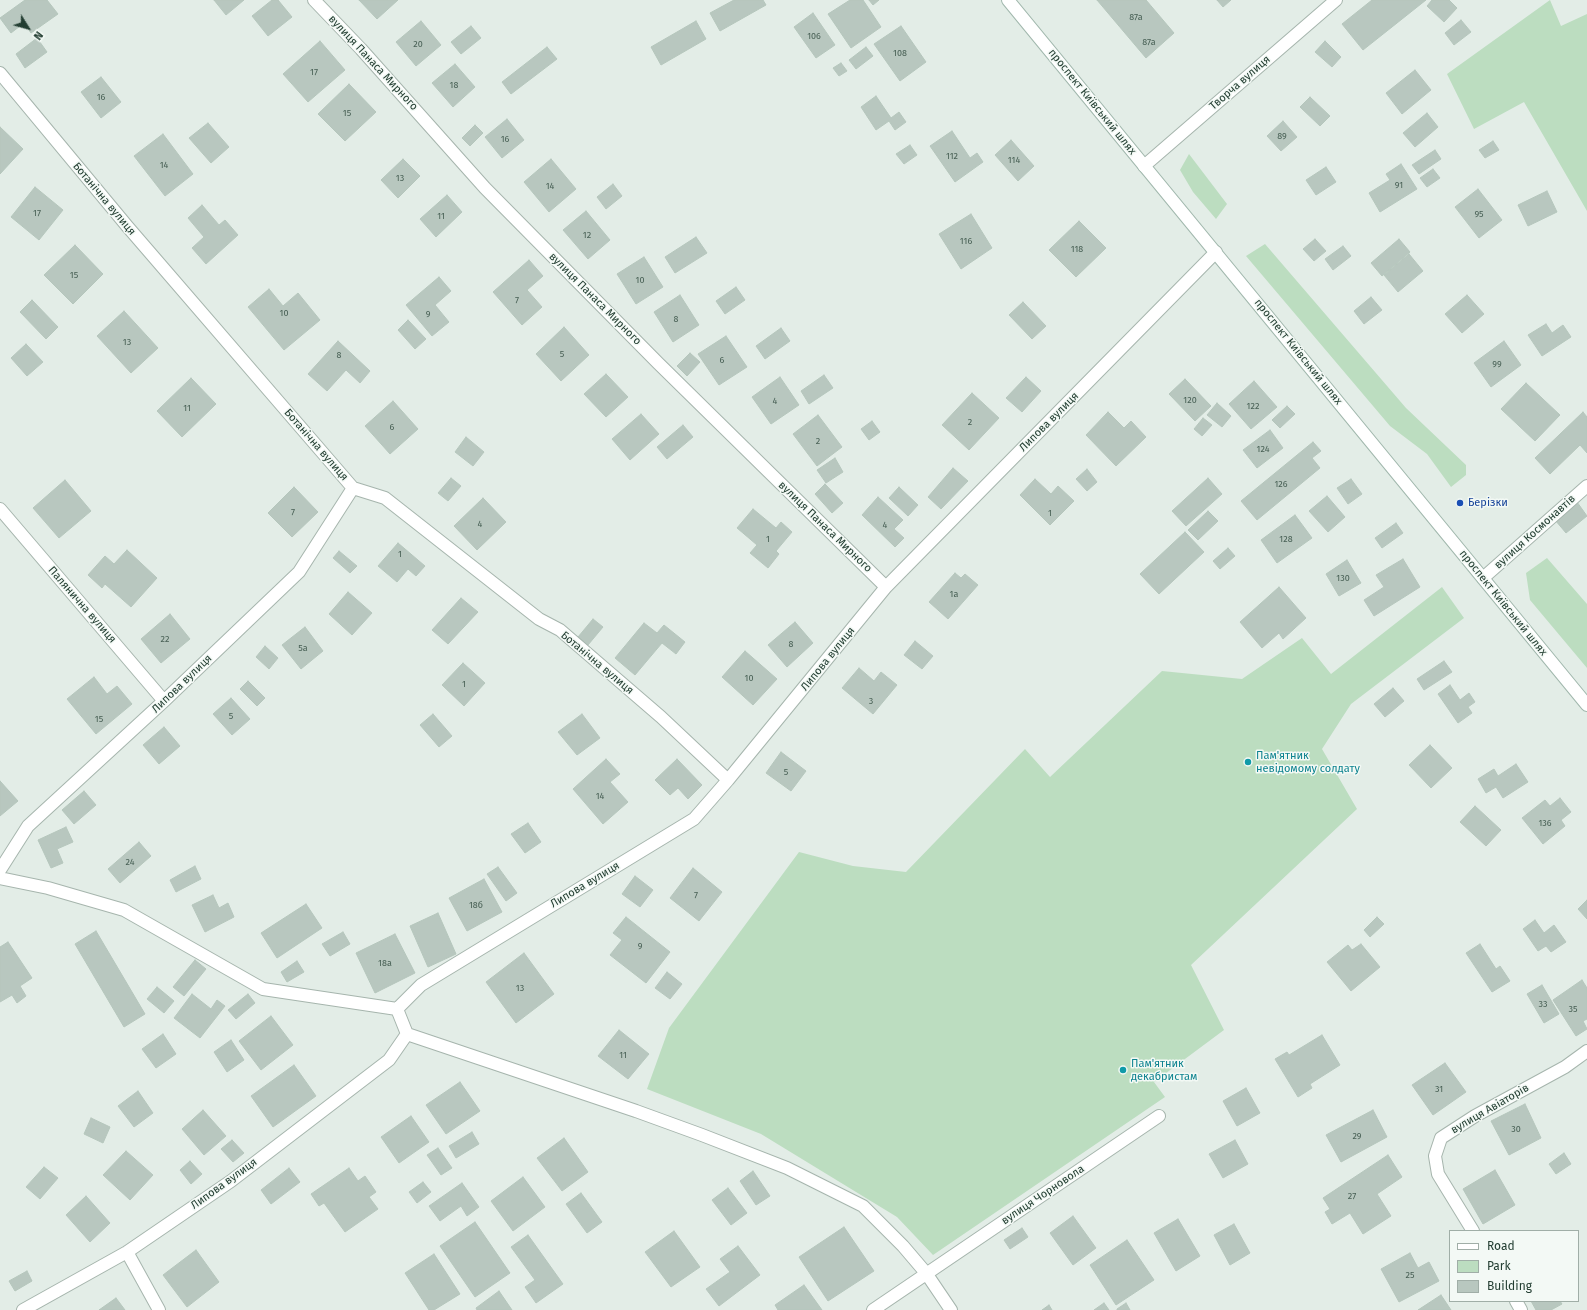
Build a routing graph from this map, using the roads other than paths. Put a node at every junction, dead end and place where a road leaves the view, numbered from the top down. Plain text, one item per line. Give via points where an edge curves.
1 (314, 0) edge
2 (1008, 0) edge
3 (1336, 0) edge
4 (0, 73) edge
5 (1144, 166) junction
6 (1216, 252) junction
7 (1587, 486) edge
8 (353, 488) junction
9 (0, 509) edge
10 (1483, 578) junction
11 (886, 587) junction
12 (164, 701) junction
13 (1587, 705) edge
14 (728, 780) junction
15 (0, 870) edge
16 (0, 878) edge
17 (397, 1009) junction
18 (407, 1034) junction
19 (1587, 1051) edge
20 (1159, 1116) dead end
21 (1472, 1230) edge
22 (127, 1252) junction
23 (926, 1273) junction
24 (23, 1310) edge
25 (160, 1310) edge
26 (873, 1310) edge
27 (952, 1310) edge

1 - 11 street, вулиця Панаса Мирного via 362,49 485,188 663,368
2 - 5 street, проспект Київський шлях
3 - 5 street, Творча вулиця
4 - 8 street, Ботанічна вулиця via 127,226
5 - 6 street, проспект Київський шлях
6 - 10 street, проспект Київський шлях
6 - 11 street, Липова вулиця
7 - 10 street, вулиця Космонавтів
8 - 12 street, Липова вулиця via 298,572
8 - 14 street, Ботанічна вулиця via 385,498 538,619 560,630 661,717
9 - 12 street, Палянична вулиця
10 - 13 street, проспект Київський шлях
11 - 14 street, Липова вулиця
12 - 15 street, Липова вулиця via 28,826
14 - 17 street, Липова вулиця via 694,819 421,985
16 - 17 street via 48,888 124,910 263,989
17 - 18 street
18 - 22 street, Липова вулиця via 389,1060 231,1181
18 - 23 street via 702,1135 787,1168 863,1206
19 - 21 street, вулиця Авіаторів via 1565,1067 1475,1116 1441,1138 1436,1156 1438,1174
20 - 23 street, вулиця Чорновола
22 - 24 street, Липова вулиця
22 - 25 street
23 - 26 street, вулиця Чорновола
23 - 27 street

